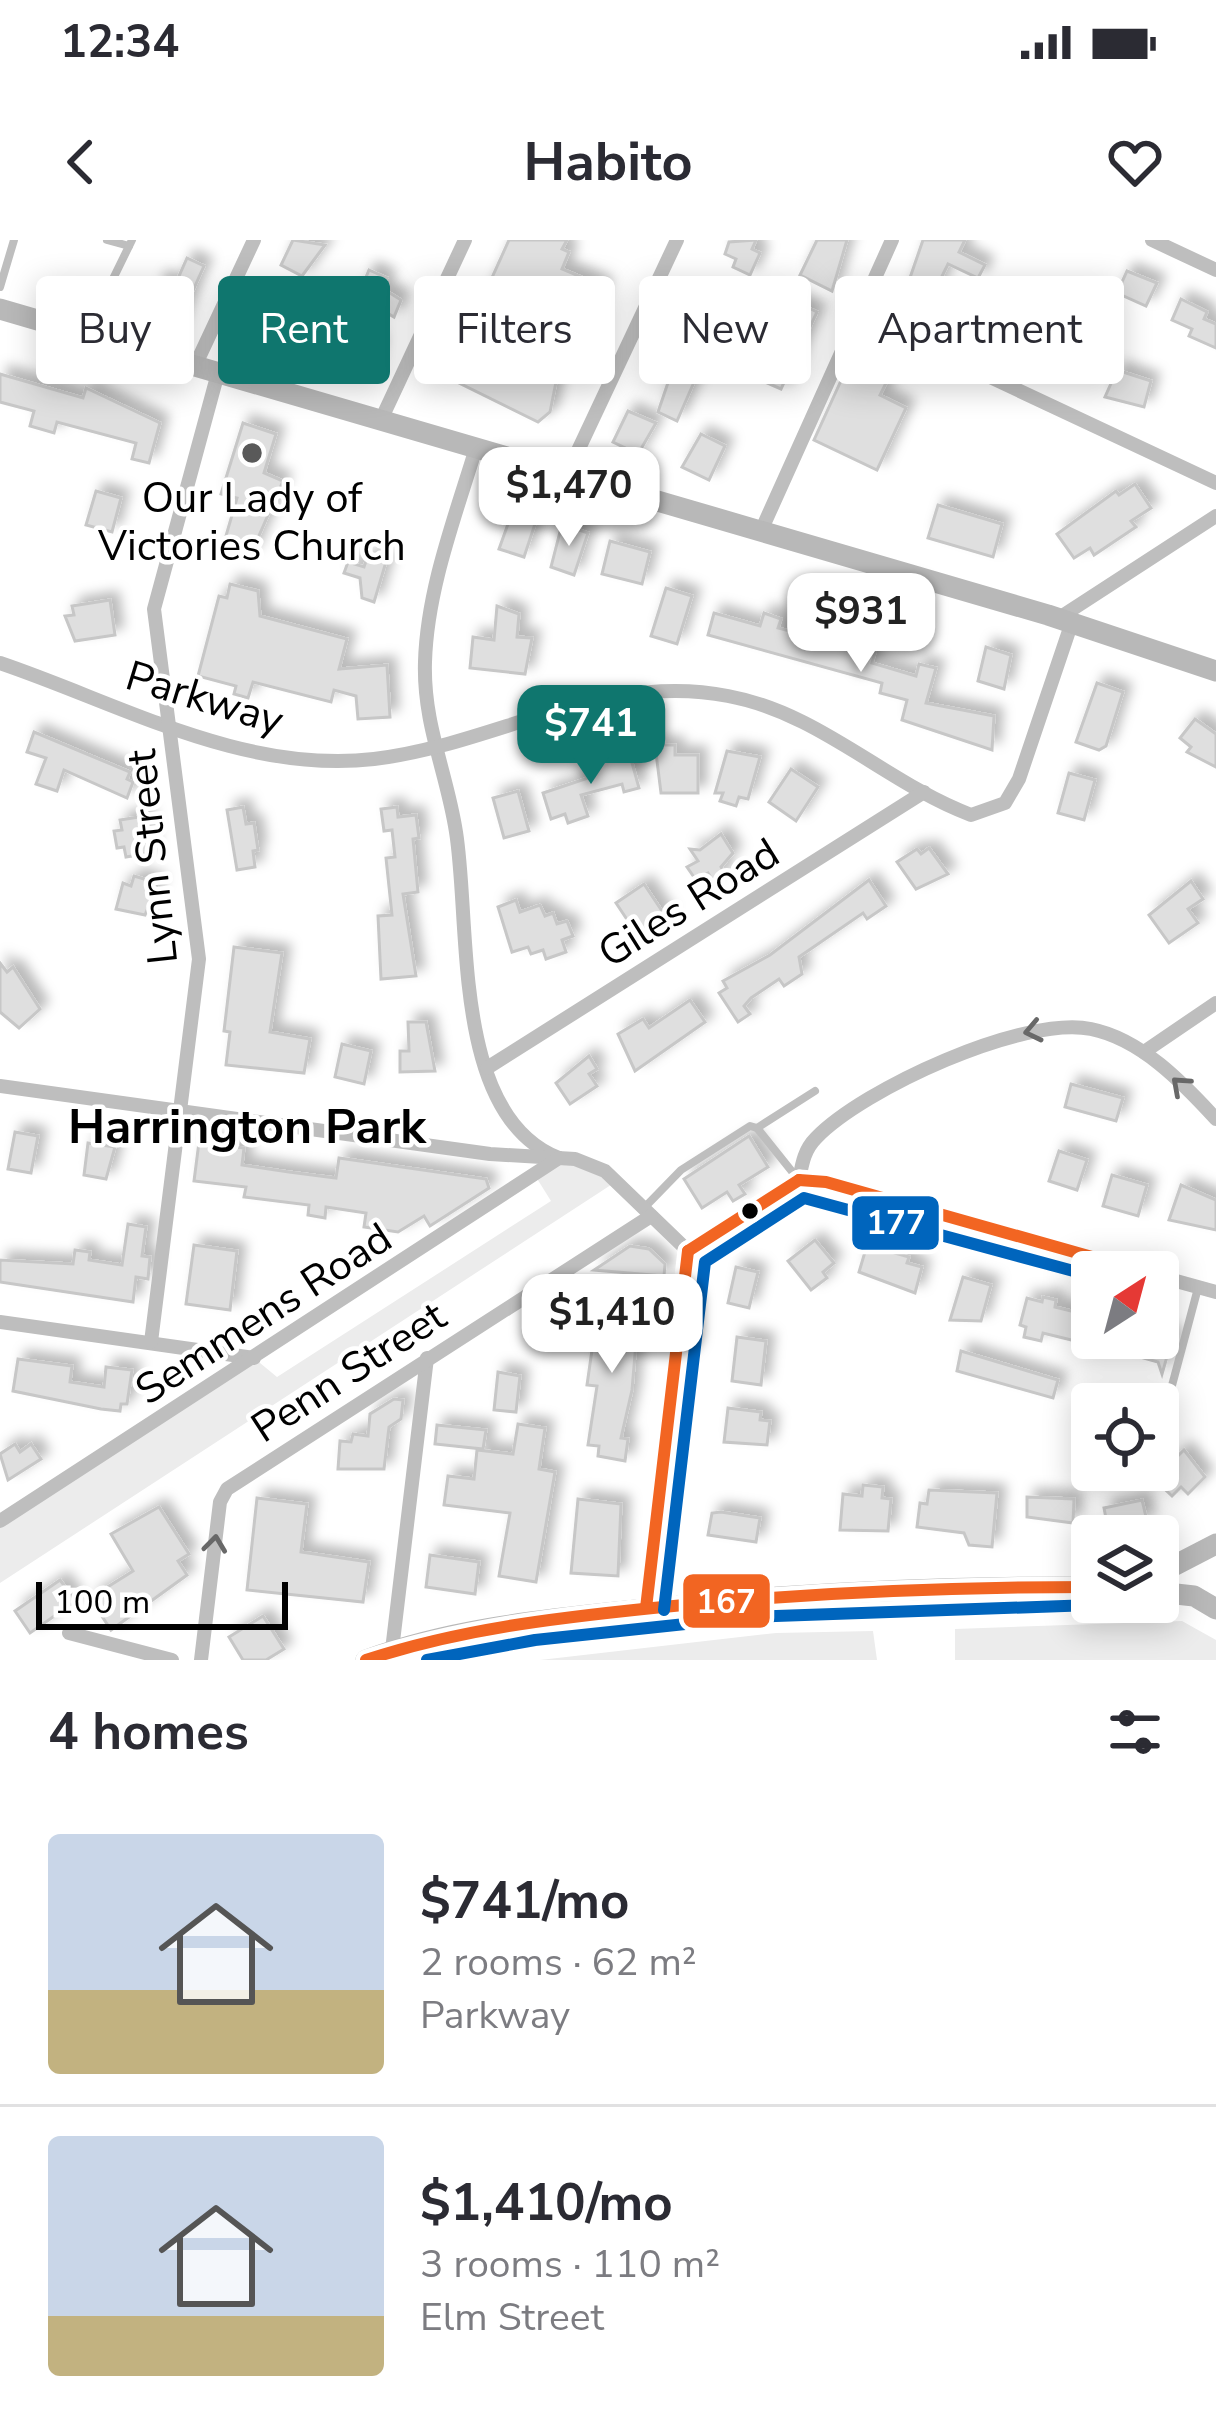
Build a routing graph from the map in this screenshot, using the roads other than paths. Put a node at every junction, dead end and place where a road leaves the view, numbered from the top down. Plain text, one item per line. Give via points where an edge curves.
1 (14, 240) edge
2 (106, 240) edge
3 (254, 240) edge
4 (465, 240) edge
5 (677, 240) edge
6 (892, 240) edge
7 (1152, 240) edge
8 (130, 243) edge
9 (1216, 270) edge
10 (114, 276) edge
11 (875, 276) edge
12 (0, 287) edge
13 (0, 309) edge
14 (36, 319) edge
15 (835, 365) edge
16 (195, 366) joint
17 (218, 373) joint
18 (256, 384) edge
19 (1006, 384) edge
20 (381, 420) junction
21 (476, 448) junction
22 (567, 474) junction
23 (1216, 483) edge
24 (1216, 516) edge
25 (761, 531) junction
26 (1065, 620) junction
27 (0, 663) edge
28 (1216, 671) edge
29 (171, 728) junction
30 (432, 748) junction
31 (924, 792) junction
32 (1216, 1004) edge
33 (1144, 1052) junction
34 (487, 1068) junction
35 (0, 1086) edge
36 (815, 1090) dead end
37 (182, 1112) junction
38 (1216, 1119) edge
39 (757, 1128) junction
40 (559, 1157) junction
41 (799, 1180) junction
42 (647, 1212) junction
43 (688, 1251) junction
44 (1071, 1251) edge
45 (1179, 1282) edge
46 (1198, 1287) junction
47 (1216, 1292) edge
48 (0, 1322) edge
49 (151, 1342) junction
50 (254, 1358) junction
51 (427, 1358) junction
52 (1173, 1383) edge
53 (0, 1521) edge
54 (1212, 1556) edge
55 (1179, 1567) edge
56 (1071, 1586) edge
57 (1179, 1594) edge
58 (646, 1608) junction
59 (1216, 1609) edge
60 (69, 1633) dead end
61 (392, 1650) junction
62 (172, 1660) edge
63 (201, 1660) edge
64 (366, 1660) edge

1 - 12 lane
2 - 8 lane
3 - 16 street
4 - 20 street
5 - 22 street
6 - 11 street
7 - 9 street
8 - 10 lane
13 - 14 street
15 - 25 street
16 - 17 street
17 - 29 street, Lynn Street via 154,610
18 - 20 street
19 - 23 street
20 - 21 street
21 - 22 street
21 - 30 street via 428,621
22 - 25 street
24 - 26 street
25 - 26 street
26 - 28 street
26 - 31 street, Parkway via 1019,779 1004,803 971,815
27 - 29 street, Parkway
29 - 30 street, Parkway via 230,747 328,761
29 - 37 street, Lynn Street via 199,959
30 - 31 street, Parkway via 620,694 725,695 802,719
30 - 34 street via 456,830 470,1009
31 - 34 street, Giles Road
32 - 33 street
38 -> 33 street
33 -> 41 street via 1119,1037 1061,1026 978,1046 865,1103 816,1138
34 - 40 street via 515,1126
35 - 37 street
36 - 39 lane
37 - 40 street
37 - 49 street, Lynn Street
39 - 41 lane
39 - 42 lane via 681,1170
40 - 42 street via 605,1172
40 - 50 street, Semmens Road
41 - 43 street
41 - 44 street
42 - 43 street
42 - 51 street, Penn Street
43 - 58 street
45 - 46 street
46 - 47 street
46 - 52 lane
48 - 49 street
49 - 50 street
50 - 53 street, Semmens Road
51 - 61 street
63 -> 51 street, Penn Street via 227,1489
54 - 55 street
56 - 58 street via 828,1590
57 - 59 street
58 - 61 street via 512,1623
60 - 62 street
61 - 64 street

